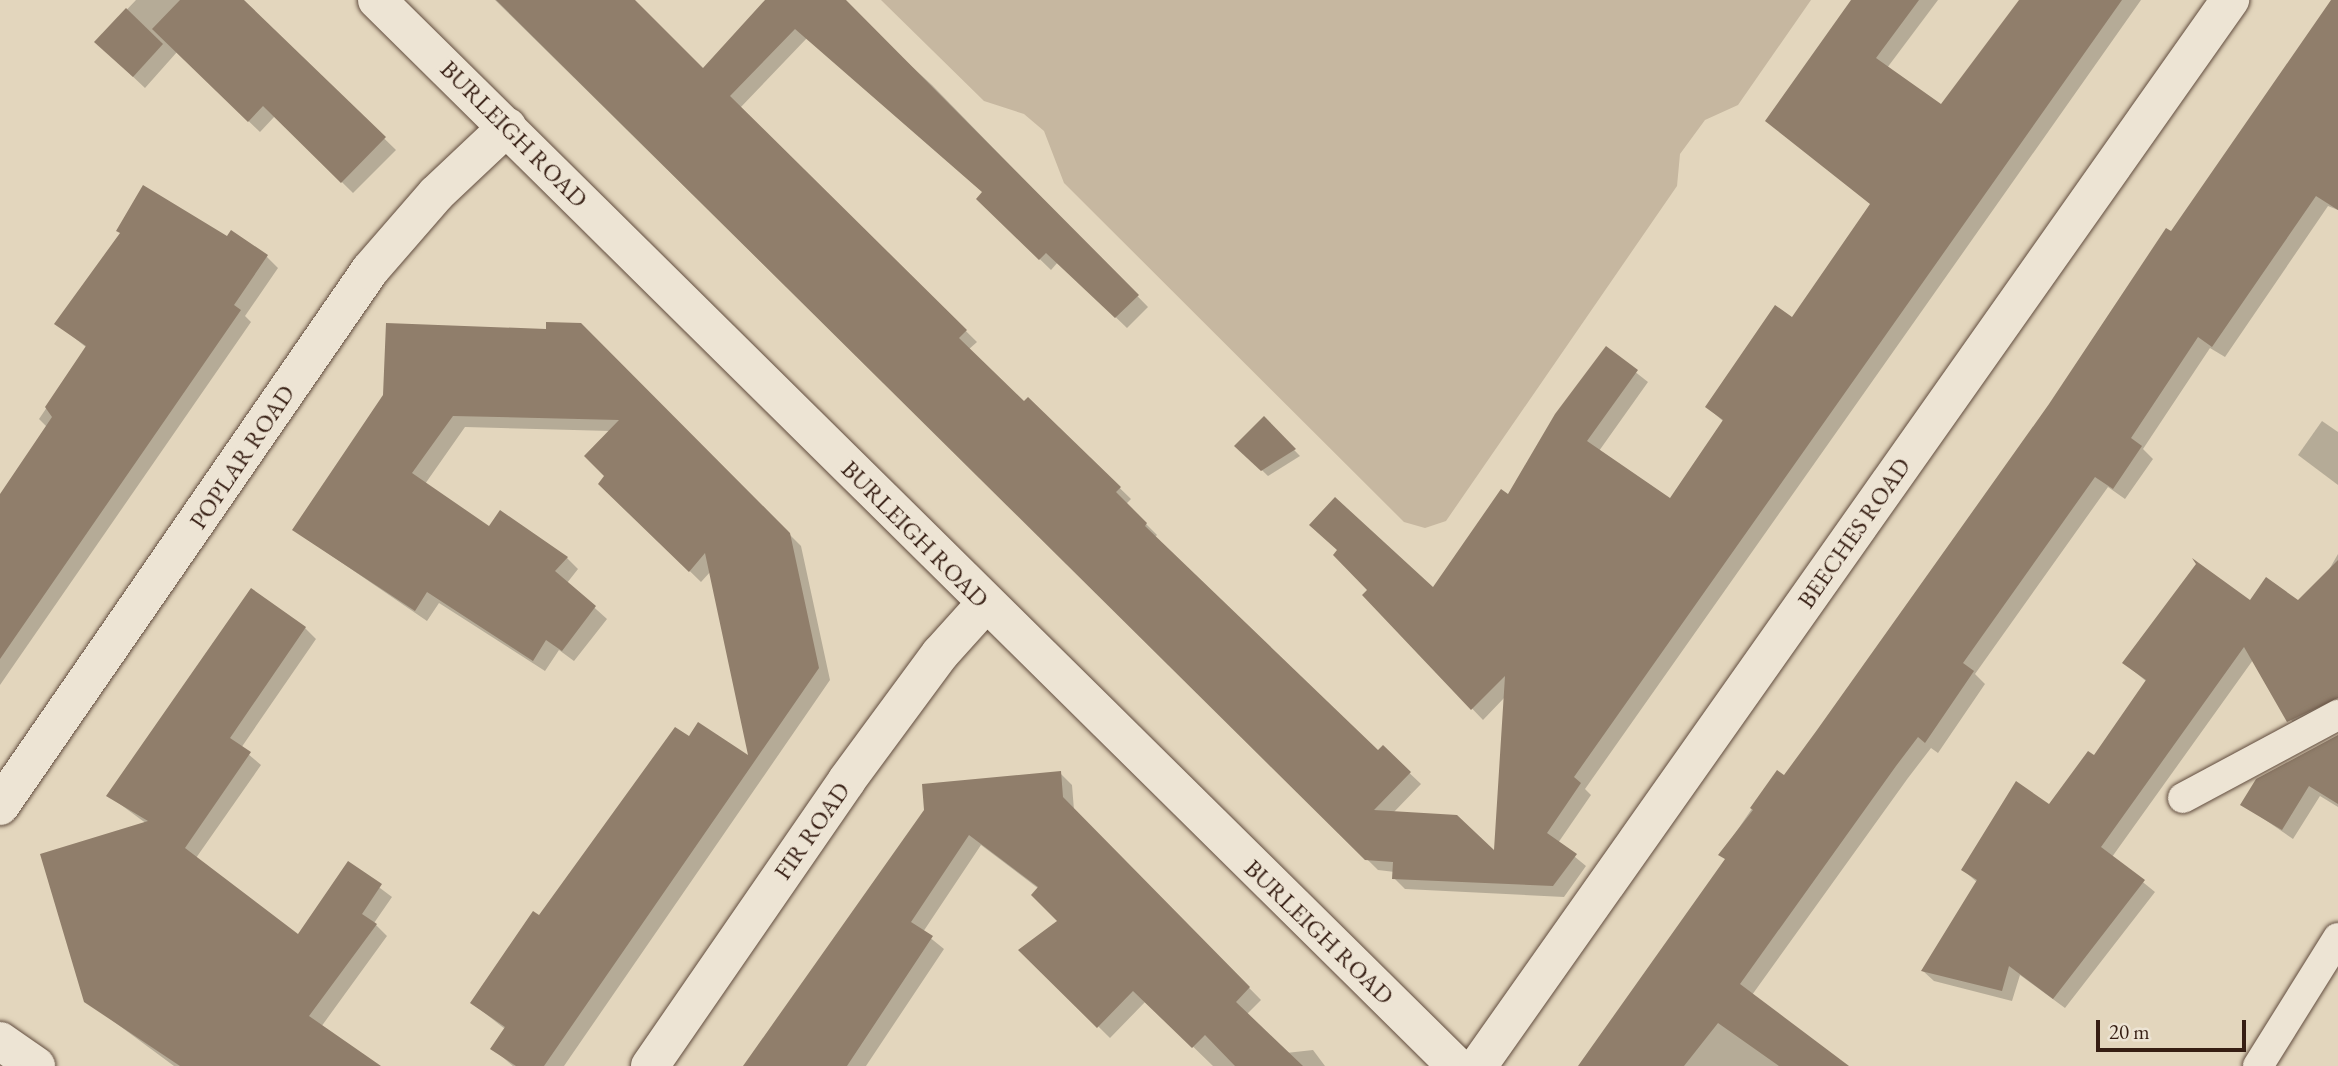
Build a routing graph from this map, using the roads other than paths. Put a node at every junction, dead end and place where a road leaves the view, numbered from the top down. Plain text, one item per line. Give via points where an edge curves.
1 (377, 0) edge
2 (2230, 0) edge
3 (507, 127) junction
4 (985, 604) junction
5 (2338, 715) edge
6 (2183, 798) dead end
7 (0, 806) edge
8 (2338, 938) edge
9 (0, 1041) edge
10 (36, 1066) edge
11 (650, 1066) edge
12 (1456, 1066) edge
13 (1478, 1066) edge
14 (2258, 1066) edge

1 - 3 street, BURLEIGH ROAD
2 - 13 street, BEECHES ROAD
3 - 4 street, BURLEIGH ROAD
3 - 7 street, POPLAR ROAD via 436,194 370,270
4 - 11 street, FIR ROAD via 940,654 847,780
4 - 12 street, BURLEIGH ROAD
5 - 6 lane
8 - 14 lane
9 - 10 street

